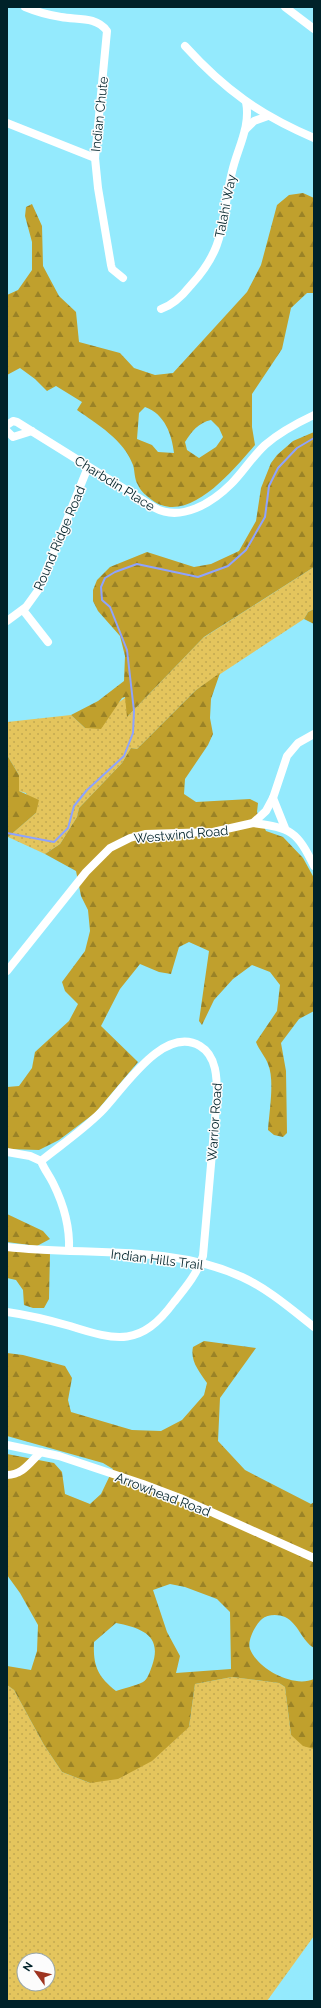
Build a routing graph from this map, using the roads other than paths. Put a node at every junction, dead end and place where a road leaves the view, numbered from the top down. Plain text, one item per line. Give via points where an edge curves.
1 (25, 7) edge
2 (285, 7) edge
3 (314, 29) edge
4 (185, 46) dead end
5 (246, 102) junction
6 (268, 116) junction
7 (7, 123) edge
8 (245, 130) junction
9 (314, 138) edge
10 (95, 158) junction
11 (123, 278) dead end
12 (161, 310) dead end
13 (314, 415) edge
14 (7, 425) edge
15 (7, 431) edge
16 (32, 431) junction
17 (88, 467) junction
18 (23, 610) junction
19 (7, 621) edge
20 (48, 642) dead end
21 (314, 734) edge
22 (273, 798) junction
23 (253, 823) junction
24 (285, 828) junction
25 (314, 866) edge
26 (7, 971) edge
27 (7, 1152) edge
28 (41, 1161) junction
29 (7, 1247) edge
30 (69, 1250) junction
31 (201, 1263) junction
32 (7, 1312) edge
33 (314, 1327) edge
34 (7, 1445) edge
35 (40, 1452) junction
36 (7, 1475) edge
37 (314, 1558) edge

1 - 10 street, Indian Chute via 53,16 95,21 107,30
2 - 3 street
4 - 5 street via 212,75
5 - 6 street
5 - 8 street, Talahi Way via 248,117
6 - 8 street via 254,121
6 - 9 street
7 - 10 street
8 - 12 street, Talahi Way via 232,172 225,220 215,252 206,268 189,288
10 - 11 street, Indian Chute via 111,265
13 - 17 street, Charbdin Place via 270,441 218,494 201,506 181,513 170,514 160,511
14 - 16 street, Charbdin Place via 13,421
15 - 16 street via 13,437
16 - 17 street, Charbdin Place
17 - 18 street, Round Ridge Road via 39,589
18 - 19 street, Round Ridge Road
18 - 20 street
21 - 22 street via 298,743 287,756
22 - 23 street via 266,811
22 - 24 street
23 - 24 street
23 - 26 street, Westwind Road via 213,832 145,834 120,842 86,872
24 - 25 street via 304,847
27 - 28 street via 30,1156
28 - 30 street via 56,1189 64,1212
28 - 31 street, Warrior Road via 101,1112 155,1053 178,1043 191,1042 199,1045 212,1060 217,1079
29 - 30 street, Indian Hills Trail
30 - 31 street, Indian Hills Trail via 146,1255
31 - 32 street via 195,1275 160,1319 145,1331 133,1336 109,1337
31 - 33 street, Indian Hills Trail via 241,1276 256,1284
34 - 35 street, Arrowhead Road
35 - 36 street via 22,1471
35 - 37 street, Arrowhead Road via 66,1458 180,1498

